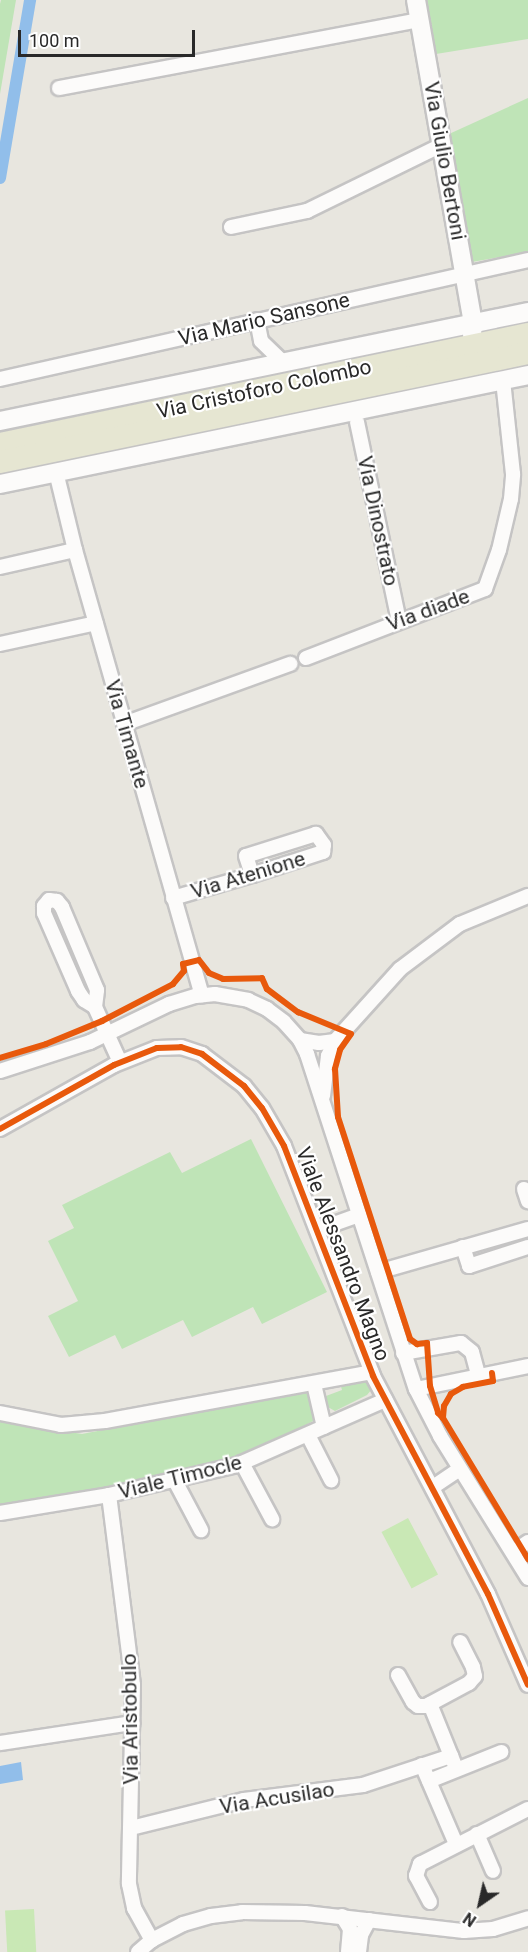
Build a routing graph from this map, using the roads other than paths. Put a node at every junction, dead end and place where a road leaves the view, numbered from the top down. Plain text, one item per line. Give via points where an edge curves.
1 (416, 0) edge
2 (420, 20) junction
3 (59, 88) dead end
4 (442, 145) junction
5 (231, 227) dead end
6 (528, 260) edge
7 (464, 273) junction
8 (528, 312) edge
9 (257, 320) junction
10 (472, 323) junction
11 (528, 334) edge
12 (528, 353) edge
13 (475, 354) junction
14 (283, 362) junction
15 (528, 375) edge
16 (0, 379) edge
17 (497, 381) junction
18 (0, 421) edge
19 (357, 422) dead end
20 (0, 444) edge
21 (0, 462) edge
22 (56, 472) junction
23 (0, 484) edge
24 (75, 550) junction
25 (0, 567) edge
26 (399, 621) junction
27 (96, 623) junction
28 (0, 644) edge
29 (306, 658) dead end
30 (290, 664) dead end
31 (124, 724) junction
32 (252, 875) junction
33 (528, 896) edge
34 (173, 898) junction
35 (202, 995) junction
36 (95, 1007) junction
37 (108, 1033) junction
38 (300, 1040) junction
39 (335, 1041) junction
40 (120, 1062) junction
41 (0, 1071) edge
42 (323, 1101) junction
43 (0, 1129) edge
44 (359, 1215) junction
45 (528, 1229) edge
46 (317, 1230) junction
47 (463, 1247) junction
48 (528, 1247) edge
49 (378, 1272) junction
50 (403, 1353) junction
51 (528, 1366) edge
52 (372, 1372) junction
53 (478, 1376) junction
54 (314, 1384) junction
55 (416, 1389) junction
56 (385, 1400) junction
57 (0, 1413) edge
58 (324, 1427) junction
59 (308, 1435) junction
60 (242, 1463) junction
61 (460, 1469) junction
62 (174, 1479) junction
63 (331, 1480) dead end
64 (433, 1487) junction
65 (109, 1495) junction
66 (0, 1513) edge
67 (272, 1519) dead end
68 (201, 1530) dead end
69 (528, 1542) edge
70 (513, 1552) junction
71 (528, 1578) edge
72 (460, 1642) dead end
73 (398, 1675) dead end
74 (528, 1685) edge
75 (430, 1704) junction
76 (133, 1723) junction
77 (0, 1743) edge
78 (501, 1752) dead end
79 (451, 1756) junction
80 (422, 1765) junction
81 (456, 1771) junction
82 (429, 1782) junction
83 (528, 1809) edge
84 (131, 1828) junction
85 (477, 1834) junction
86 (456, 1844) junction
87 (493, 1871) dead end
88 (430, 1902) dead end
89 (342, 1917) junction
90 (528, 1918) edge
91 (369, 1920) junction
92 (153, 1940) junction
93 (138, 1952) edge
94 (348, 1952) edge
95 (358, 1952) edge

1 - 2 street, Via Giulio Bertoni
2 - 3 street
2 - 4 street, Via Giulio Bertoni
4 - 5 street via 307,211
4 - 7 street, Via Giulio Bertoni
6 - 7 street, Via Mario Sansone
7 - 9 street, Via Mario Sansone
7 - 10 street, Via Giulio Bertoni
8 - 10 street, Via Cristoforo Colombo
9 - 14 street via 261,341
9 - 16 street, Via Mario Sansone
10 - 13 street, Via Giulio Bertoni
10 - 14 street, Via Cristoforo Colombo
11 - 13 main road, Via Cristoforo Colombo
12 - 13 main road, Via Cristoforo Colombo
13 - 17 street
13 - 20 main road, Via Cristoforo Colombo
13 - 21 main road, Via Cristoforo Colombo
14 - 18 street, Via Cristoforo Colombo
15 - 17 street, Via Cristoforo Colombo
17 - 22 street, Via Cristoforo Colombo
17 - 26 street, Via diade via 513,474 506,523 491,576 485,589
19 - 26 street, Via Dinostrato
22 - 23 street, Via Cristoforo Colombo
22 - 24 street, Via Timante
24 - 25 street
24 - 27 street, Via Timante
26 - 29 street, Via diade
27 - 28 street
27 - 31 street, Via Timante
30 - 31 street
31 - 34 street, Via Timante
32 - 32 street, Via Atenione via 323,852 324,845 316,834 246,856
32 - 34 street, Via Atenione
33 - 39 street via 460,924 400,969
34 - 35 street, Via Timante
35 - 37 street, Viale Alessandro Magno via 169,1004
35 - 38 street, Viale Alessandro Magno via 228,996 257,1004 284,1022
36 - 36 street via 97,990 67,918 60,903 49,900 44,913 84,1000
36 - 37 street
37 - 40 street
37 - 41 street, Viale Alessandro Magno via 81,1046
38 - 39 street
38 - 42 street, Viale Alessandro Magno
39 - 42 street via 328,1056
40 - 43 street, Viale Alessandro Magno
40 - 46 street, Viale Alessandro Magno via 150,1050 181,1047 202,1054 233,1075 259,1104 278,1134
42 - 44 street, Viale Alessandro Magno
44 - 46 street
44 - 49 street, Viale Alessandro Magno
45 - 47 street
46 - 52 street, Viale Alessandro Magno
47 - 48 street via 469,1266
47 - 49 street
49 - 50 street, Viale Alessandro Magno
50 - 53 street via 461,1343 472,1352
50 - 55 street, Viale Alessandro Magno
51 - 53 street
52 - 54 street
52 - 56 street, Viale Alessandro Magno
53 - 55 street
54 - 57 street via 105,1421 61,1425
54 - 58 street
55 - 61 street, Viale Alessandro Magno
56 - 58 street, Viale Timocle
56 - 64 street, Viale Alessandro Magno
58 - 59 street, Viale Timocle
59 - 60 street, Viale Timocle
59 - 63 street
60 - 62 street, Viale Timocle
60 - 67 street
61 - 64 street
61 - 70 street, Viale Alessandro Magno
62 - 65 street, Viale Timocle
62 - 68 street
64 - 74 street, Viale Alessandro Magno via 488,1594
65 - 66 street, Viale Timocle
65 - 76 street, Via Aristobulo via 133,1685
69 - 70 street
70 - 71 street, Viale Alessandro Magno
72 - 75 street via 475,1676
73 - 75 street via 415,1704
75 - 79 street
76 - 77 street
76 - 84 street, Via Aristobulo
78 - 81 street
79 - 80 street, Via Acusilao
79 - 81 street
80 - 82 street
80 - 84 street, Via Acusilao via 363,1785 244,1800
81 - 82 street
82 - 86 street
83 - 85 street
84 - 92 street, Via Aristobulo via 130,1891 137,1915
85 - 86 street
85 - 87 street
86 - 88 street via 423,1861 416,1870
89 - 91 street
89 - 92 street via 285,1912 220,1915 183,1924
89 - 94 street via 350,1929
90 - 91 street via 472,1931
91 - 95 street
92 - 93 street

